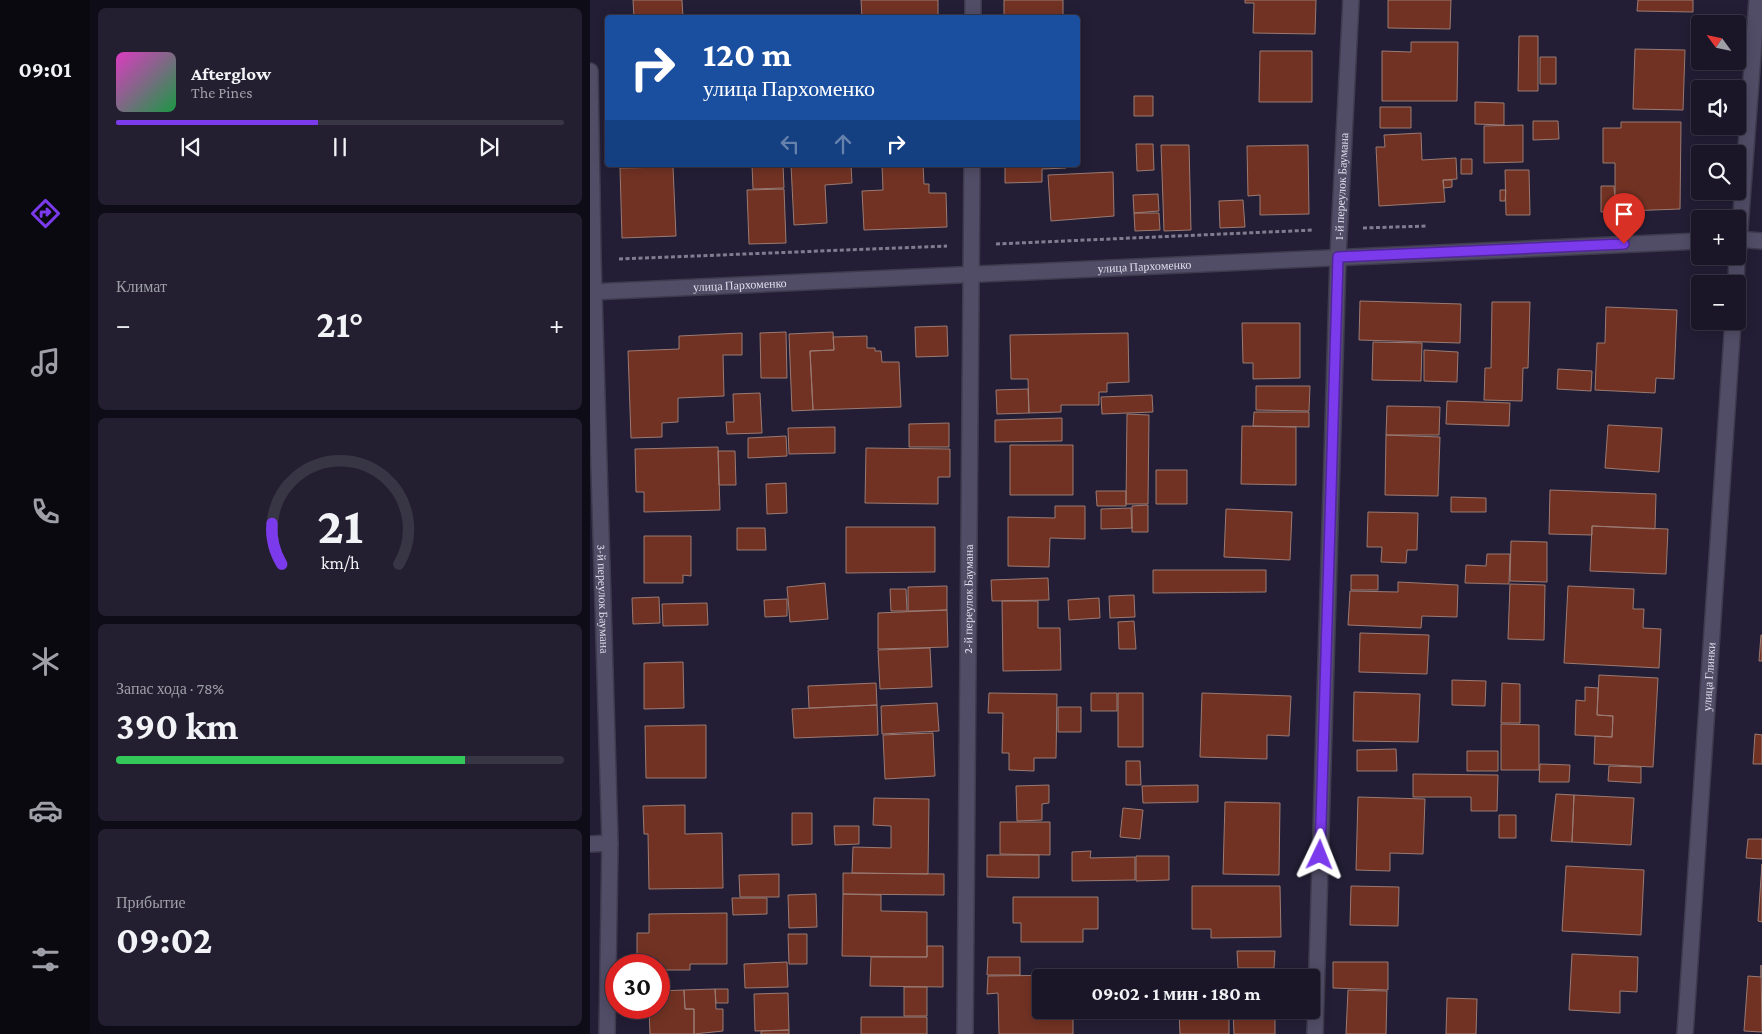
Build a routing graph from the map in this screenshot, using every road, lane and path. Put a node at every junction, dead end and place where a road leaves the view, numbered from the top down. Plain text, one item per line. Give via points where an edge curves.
1 (973, 0) edge
2 (1351, 0) edge
3 (1757, 0) edge
4 (973, 15) edge
5 (590, 72) edge
6 (972, 167) edge
7 (1740, 210) edge
8 (1429, 226) dead end
9 (1340, 229) junction
10 (1746, 240) edge
11 (1691, 241) edge
12 (1762, 241) edge
13 (971, 245) junction
14 (1338, 257) junction
15 (593, 260) junction
16 (971, 273) junction
17 (592, 292) edge
18 (1732, 330) edge
19 (596, 550) edge
20 (610, 843) junction
21 (590, 844) edge
22 (607, 1034) edge
23 (965, 1034) edge
24 (1315, 1034) edge
25 (1685, 1034) edge

1 - 4 street
2 - 9 street, 1-й переулок Баумана
3 - 7 street
5 - 15 street, 3-й переулок Баумана
6 - 13 street, 2-й переулок Баумана
8 - 9 path
9 - 13 path
9 - 14 street, 1-й переулок Баумана
10 - 12 street
11 - 14 street, улица Пархоменко
13 - 15 path
13 - 16 street, 2-й переулок Баумана
14 - 16 street, улица Пархоменко
14 - 24 street, 1-й переулок Баумана
15 - 17 street, 3-й переулок Баумана
16 - 17 street, улица Пархоменко
16 - 23 street, 2-й переулок Баумана
17 - 19 street, 3-й переулок Баумана
18 - 25 street, улица Глинки
19 - 20 street, 3-й переулок Баумана
20 - 21 street
20 - 22 street, 3-й переулок Баумана

